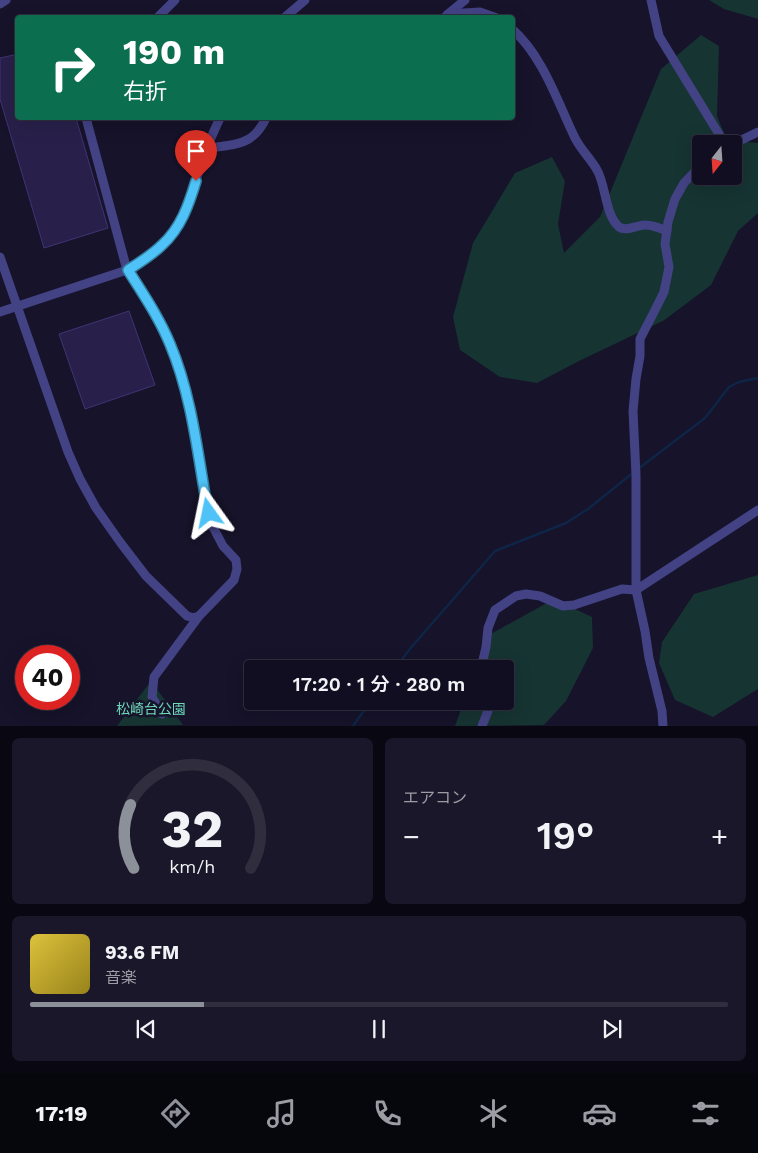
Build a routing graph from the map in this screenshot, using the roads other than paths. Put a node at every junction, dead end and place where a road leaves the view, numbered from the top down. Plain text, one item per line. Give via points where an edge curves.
1 (6, 0) edge
2 (175, 0) edge
3 (305, 0) edge
4 (465, 0) edge
5 (651, 0) edge
6 (0, 4) edge
7 (160, 15) edge
8 (288, 15) edge
9 (448, 15) edge
10 (455, 15) edge
11 (488, 15) edge
12 (515, 32) edge
13 (87, 120) edge
14 (219, 120) edge
15 (265, 120) edge
16 (758, 132) edge
17 (720, 135) edge
18 (742, 140) edge
19 (207, 148) junction
20 (692, 175) edge
21 (667, 231) junction
22 (0, 257) edge
23 (128, 270) junction
24 (17, 306) junction
25 (0, 312) edge
26 (758, 510) edge
27 (636, 590) junction
28 (199, 616) junction
29 (483, 660) edge
30 (488, 710) edge
31 (162, 714) dead end
32 (482, 726) edge
33 (663, 726) edge

1 - 6 street
2 - 7 street
3 - 8 street
4 - 9 street
5 - 17 street via 659,36
10 - 11 street via 480,12
12 - 21 street via 546,75 576,141 598,171 617,225 622,229 643,225
13 - 23 street
14 - 19 street
15 - 19 street via 256,134 247,140
16 - 18 street
19 - 23 street via 178,226 163,245
20 - 21 street via 675,200
21 - 27 street via 665,244 669,267 664,292 640,340 633,412
22 - 24 street
23 - 24 street
23 - 28 street via 160,321 173,352 192,416 212,525 223,546 236,560 234,580
24 - 25 street
24 - 28 street via 68,452 96,508 146,576 188,616
26 - 27 street
27 - 29 street via 622,589 564,606 540,596 516,596 495,610 488,628
27 - 33 street
28 - 31 street via 154,676 152,697
30 - 32 street

